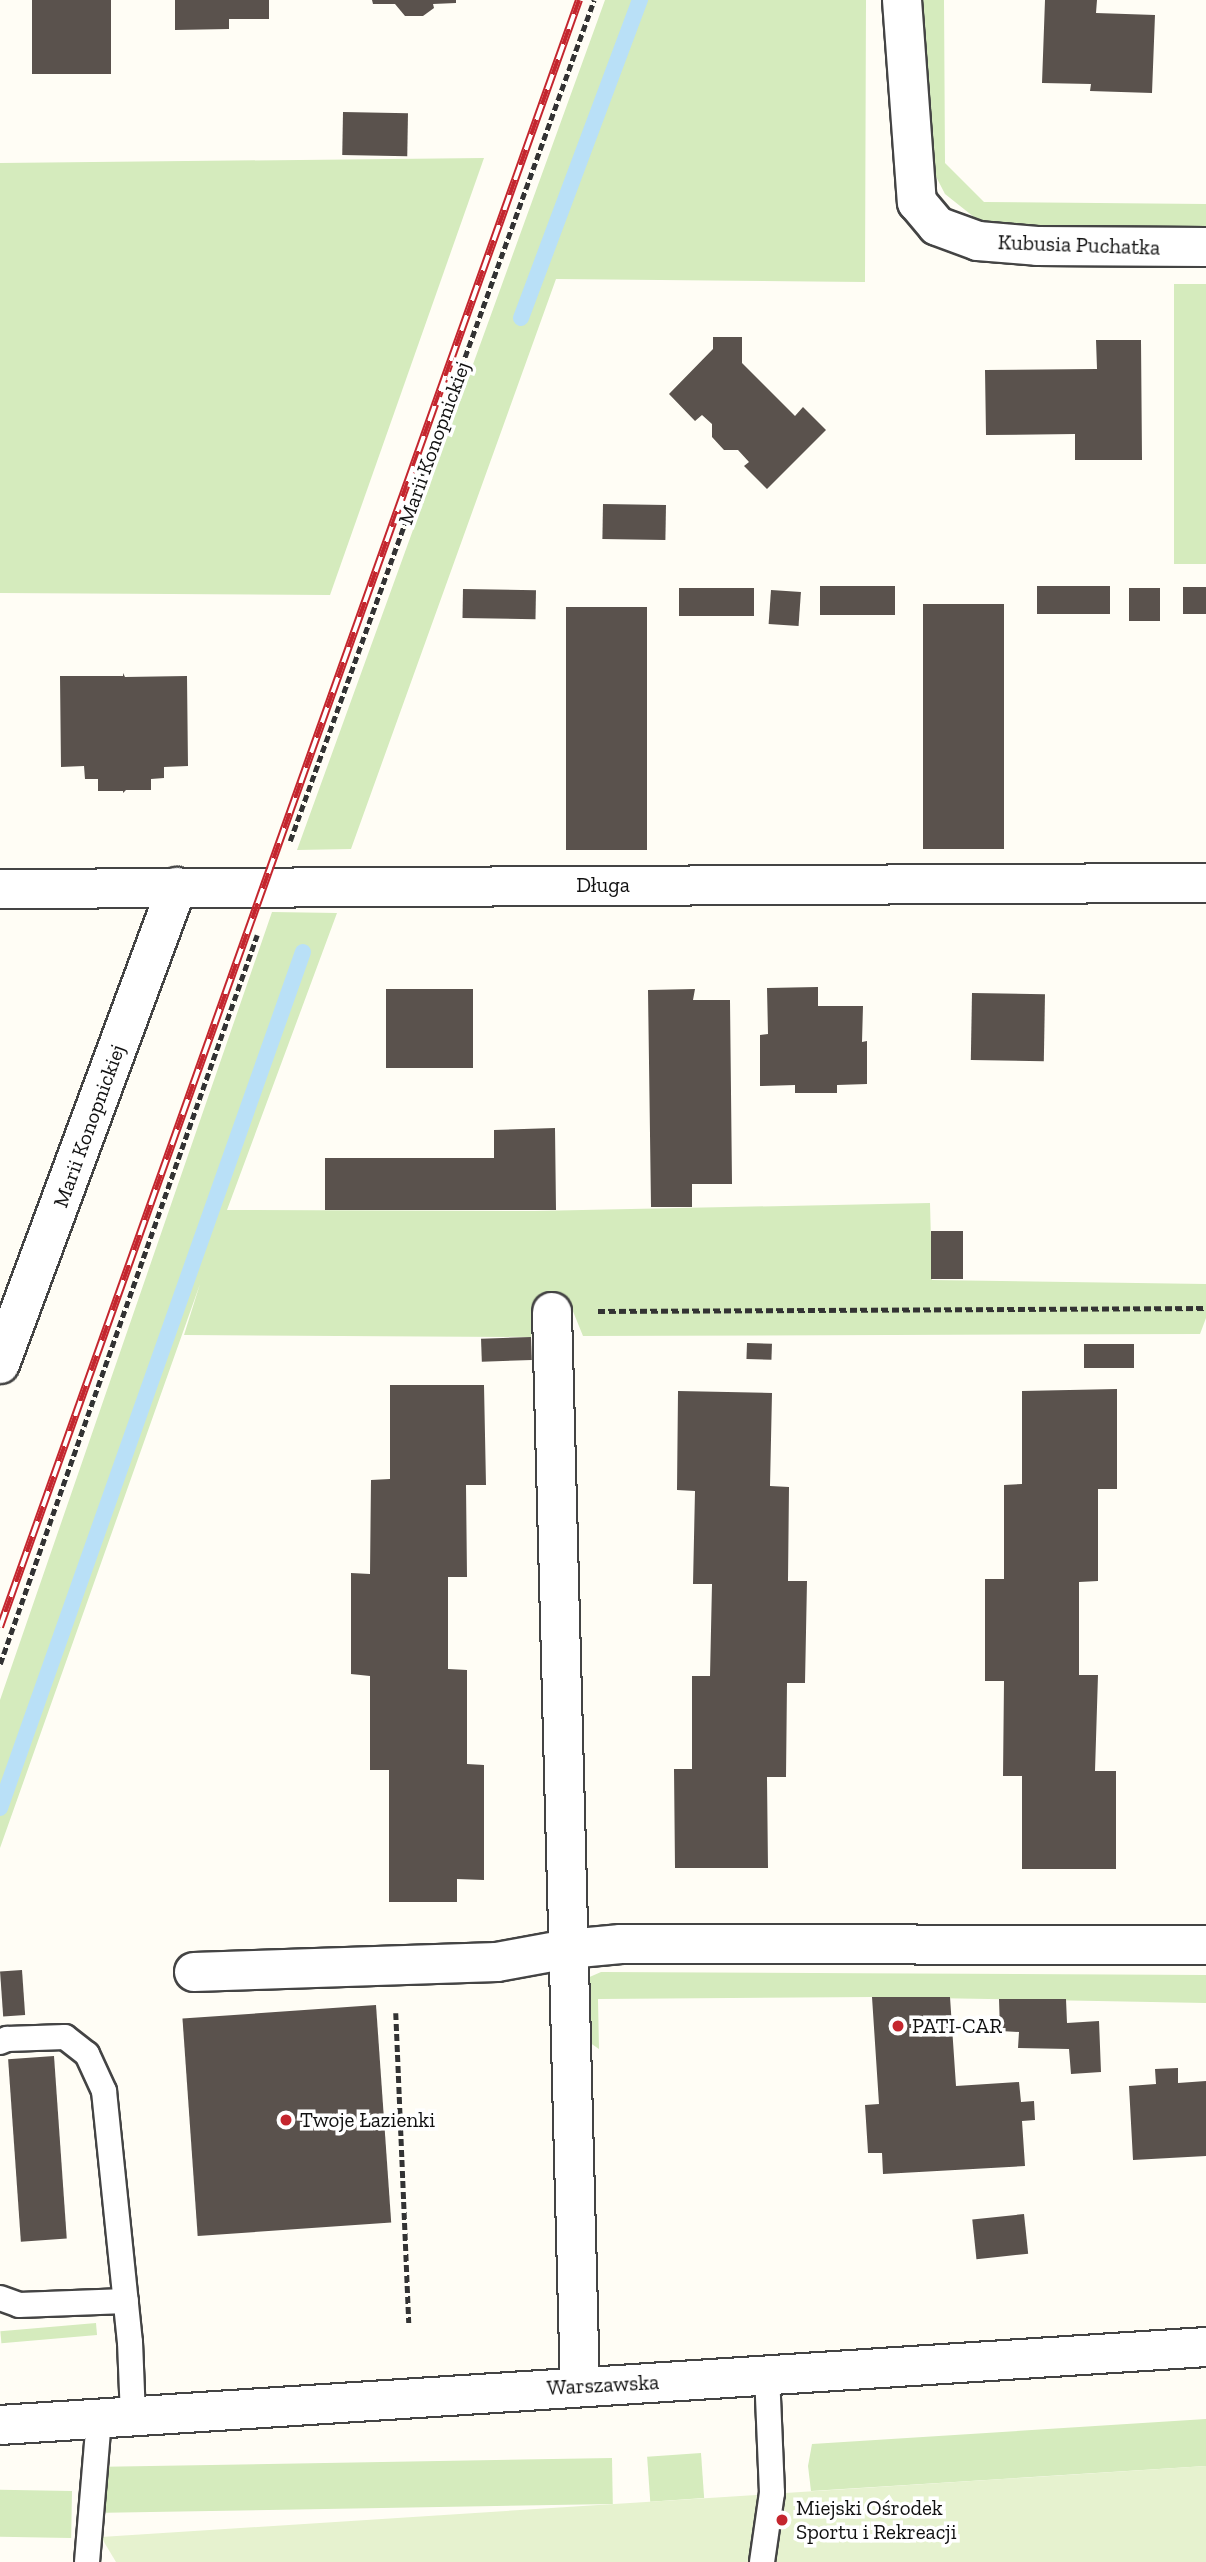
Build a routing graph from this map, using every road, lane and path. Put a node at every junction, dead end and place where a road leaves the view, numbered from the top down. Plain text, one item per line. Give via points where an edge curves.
1 (594, 0) edge
2 (902, 0) edge
3 (1206, 247) edge
4 (1206, 883) edge
5 (274, 886) junction
6 (177, 887) junction
7 (0, 889) edge
8 (1206, 1308) edge
9 (552, 1312) joint
10 (0, 1364) edge
11 (0, 1664) edge
12 (1206, 1945) edge
13 (568, 1949) junction
14 (394, 1965) junction
15 (194, 1972) dead end
16 (0, 2042) edge
17 (0, 2298) edge
18 (126, 2301) junction
19 (409, 2323) dead end
20 (1206, 2347) edge
21 (767, 2375) junction
22 (580, 2386) junction
23 (116, 2417) junction
24 (0, 2425) edge
25 (87, 2562) edge
26 (762, 2562) edge

1 - 5 path, Marii Konopnickiej
2 - 3 street, Kubusia Puchatka via 917,202 937,226 978,241 1037,246
4 - 5 street, Długa
5 - 6 street, Długa
5 - 11 path, Marii Konopnickiej
6 - 7 street, Długa
6 - 10 street, Marii Konopnickiej
8 - 9 path
9 - 13 street
12 - 13 street via 621,1944
13 - 14 street via 497,1962
13 - 22 street
14 - 15 street
14 - 19 path
16 - 18 lane via 65,2037 87,2054 104,2091
17 - 18 lane via 19,2305
18 - 23 lane
20 - 21 street, Warszawska
21 - 22 street, Warszawska
21 - 26 lane via 772,2493
22 - 23 street, Warszawska
23 - 24 street, Warszawska
23 - 25 lane

